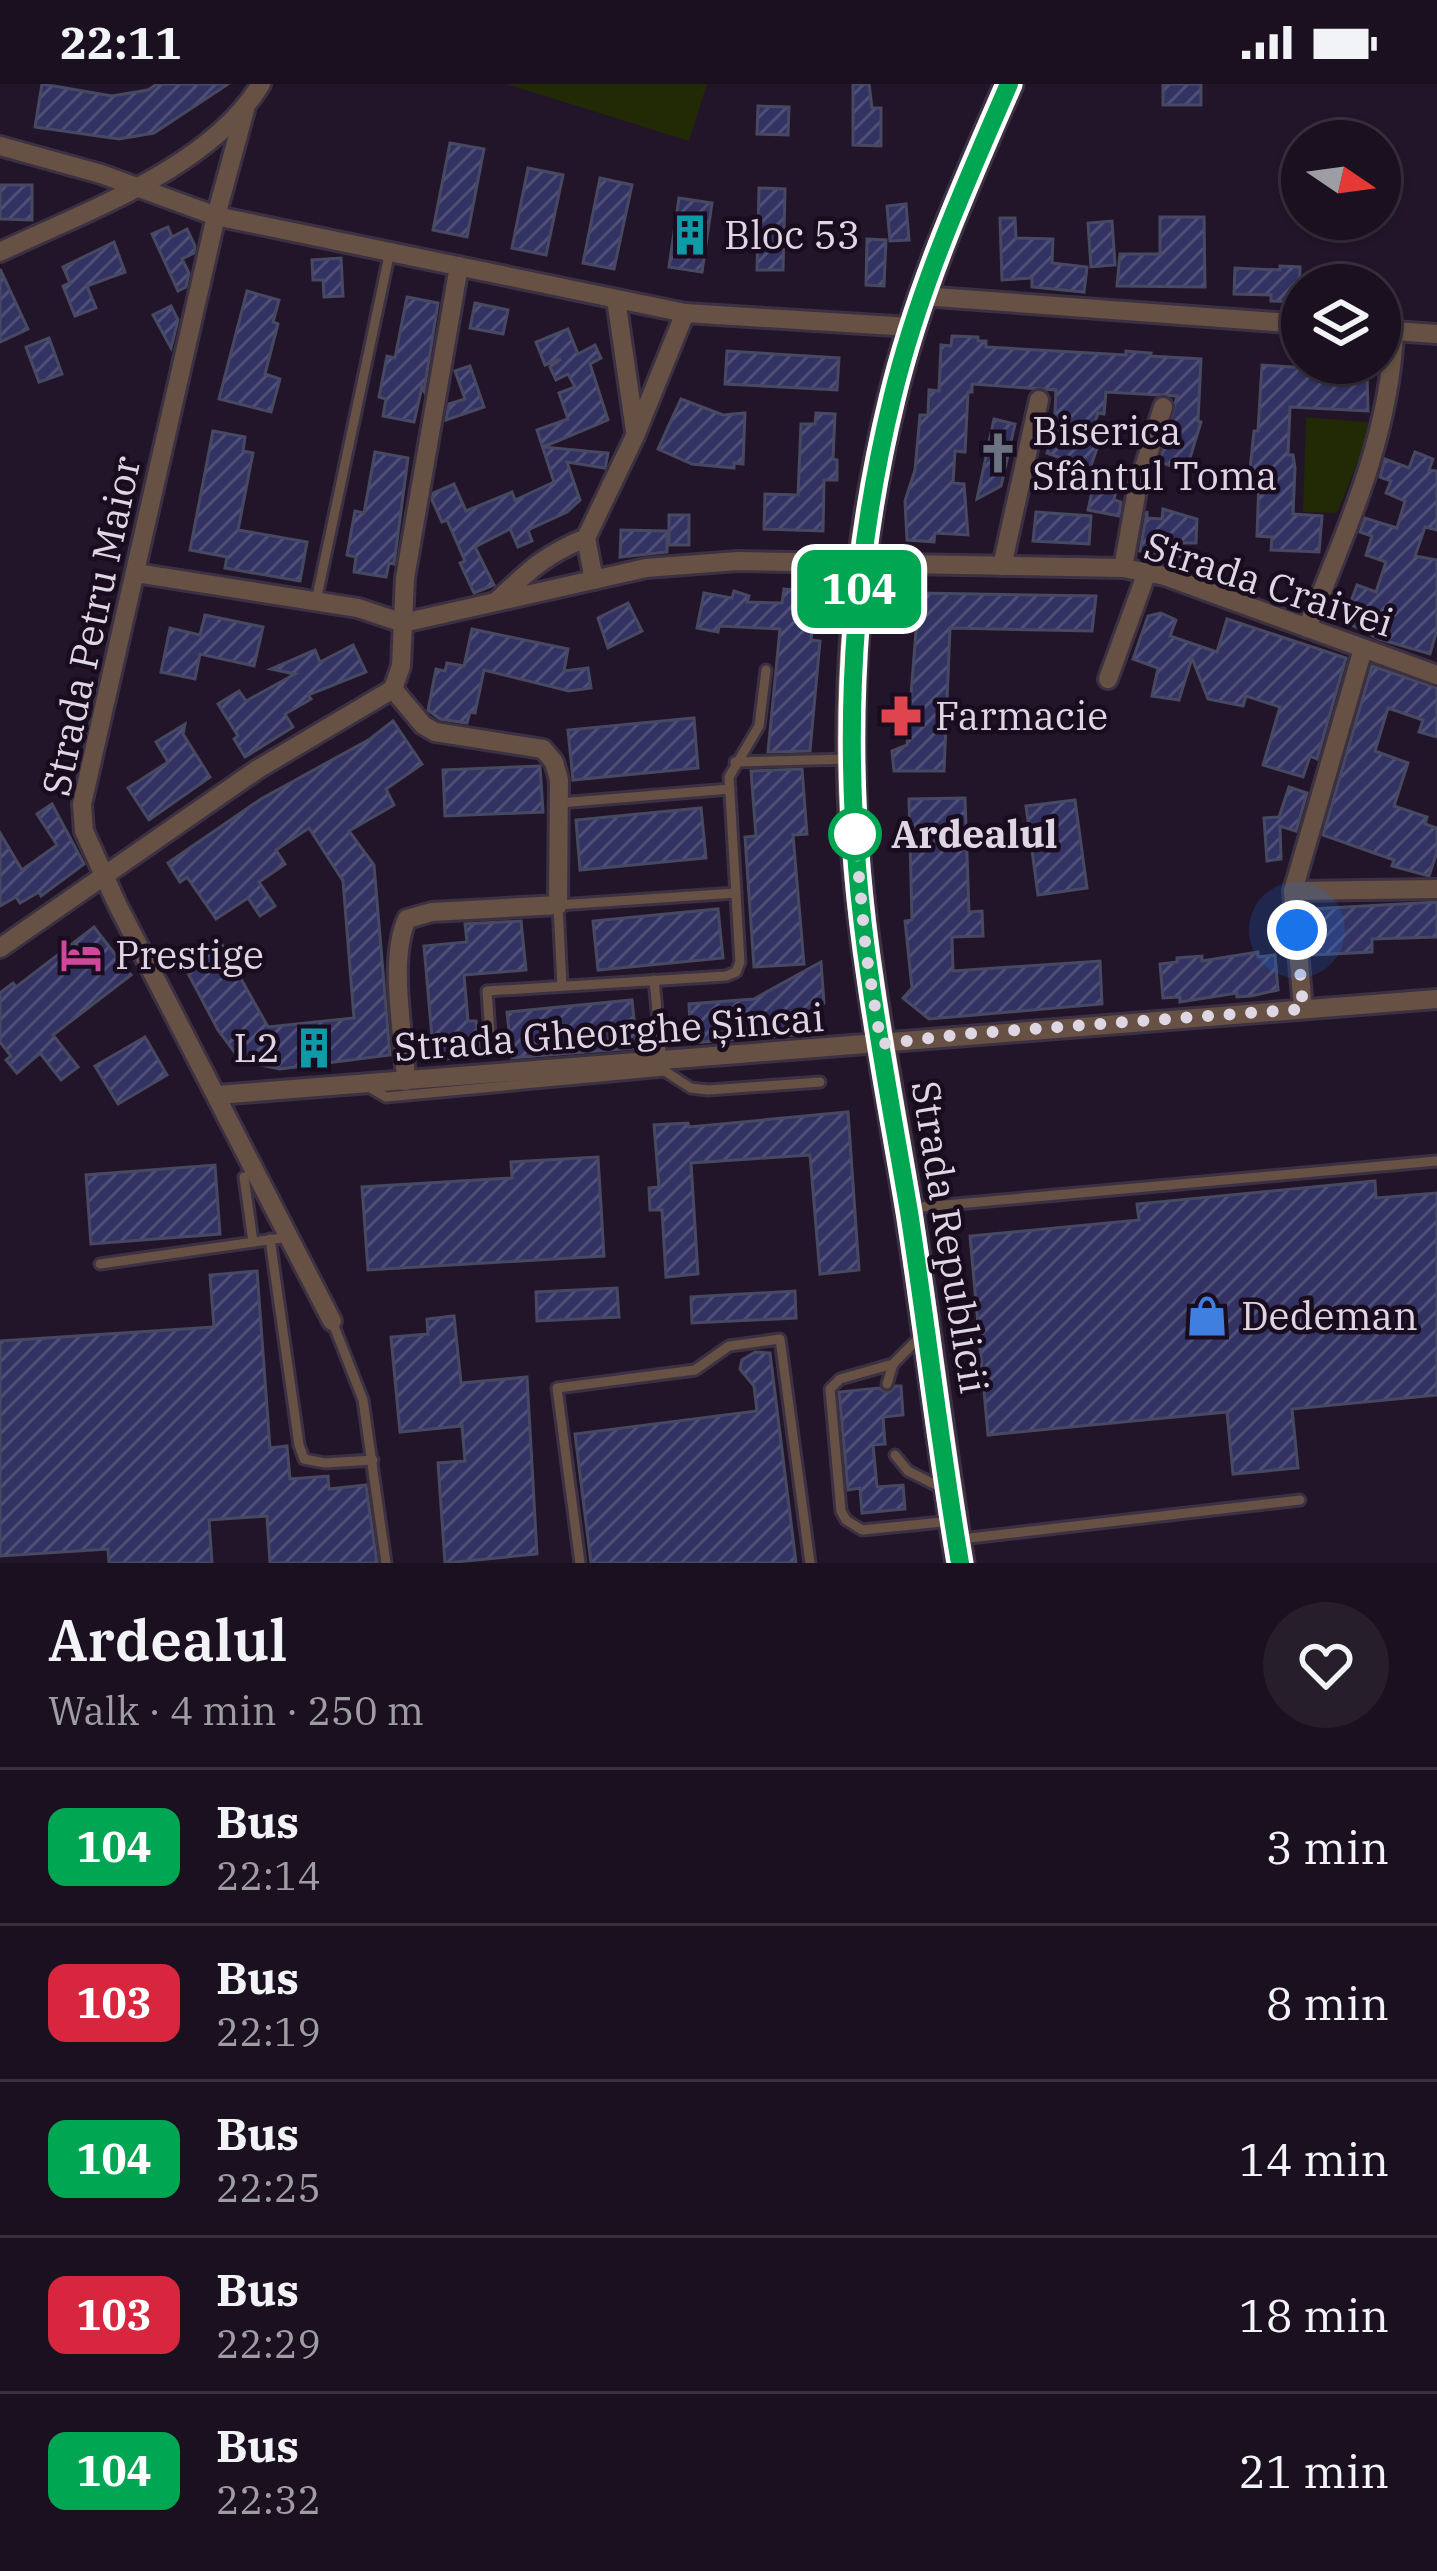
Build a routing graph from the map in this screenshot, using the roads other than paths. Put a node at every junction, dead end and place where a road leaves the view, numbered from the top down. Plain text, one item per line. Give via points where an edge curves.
1 (261, 84) edge
2 (1009, 84) edge
3 (245, 110) junction
4 (0, 146) edge
5 (137, 187) junction
6 (216, 216) junction
7 (390, 250) junction
8 (0, 252) edge
9 (459, 266) junction
10 (922, 296) junction
11 (616, 299) junction
12 (685, 313) junction
13 (1281, 322) edge
14 (911, 327) junction
15 (1401, 331) edge
16 (1437, 334) edge
17 (1390, 384) edge
18 (1039, 400) dead end
19 (1162, 406) dead end
20 (635, 436) junction
21 (586, 538) junction
22 (862, 561) junction
23 (1002, 566) junction
24 (1123, 568) junction
25 (1147, 572) junction
26 (136, 573) junction
27 (594, 580) junction
28 (316, 601) junction
29 (496, 602) junction
30 (403, 623) junction
31 (1307, 628) junction
32 (1363, 650) junction
33 (766, 670) dead end
34 (1437, 675) edge
35 (1108, 679) dead end
36 (393, 689) junction
37 (851, 759) junction
38 (735, 762) junction
39 (730, 789) junction
40 (559, 803) junction
41 (104, 875) junction
42 (1437, 889) edge
43 (1294, 891) junction
44 (736, 893) junction
45 (558, 905) junction
46 (0, 948) edge
47 (654, 980) junction
48 (562, 986) junction
49 (1437, 999) edge
50 (1303, 1009) junction
51 (881, 1044) junction
52 (490, 1048) dead end
53 (659, 1065) junction
54 (406, 1081) junction
55 (820, 1082) dead end
56 (365, 1084) junction
57 (217, 1095) junction
58 (1437, 1161) edge
59 (244, 1178) dead end
60 (908, 1208) junction
61 (279, 1238) junction
62 (253, 1242) junction
63 (100, 1264) dead end
64 (332, 1321) joint
65 (927, 1330) junction
66 (892, 1364) junction
67 (887, 1384) dead end
68 (896, 1455) dead end
69 (373, 1460) junction
70 (949, 1492) junction
71 (1300, 1500) dead end
72 (956, 1541) edge
73 (386, 1563) edge
74 (580, 1563) edge
75 (810, 1563) edge

1 - 3 street
2 - 10 main road, Strada Republicii
3 - 5 street
3 - 6 street, Strada Petru Maior
4 - 5 street
5 - 6 street
5 - 8 street
6 - 7 street
6 - 26 street, Strada Petru Maior
7 - 9 street
7 - 28 lane
9 - 11 street
9 - 30 street
10 - 13 street
10 - 14 main road, Strada Republicii
11 - 12 street
11 - 20 street
12 - 14 street
12 - 20 street
14 - 22 main road, Strada Republicii
15 - 16 street
17 - 31 street via 1373,455
18 - 23 street
19 - 24 street
20 - 21 street
21 - 27 street
21 - 29 street via 551,552
22 - 23 street, Strada Craivei
22 - 27 street, Strada Craivei via 715,562
22 - 37 main road, Strada Republicii
23 - 24 street, Strada Craivei
24 - 25 street, Strada Craivei
25 - 31 street, Strada Craivei
25 - 35 street
26 - 28 street
26 - 41 street, Strada Petru Maior via 82,804 84,831
27 - 29 street, Strada Craivei
28 - 30 street
29 - 30 street, Strada Craivei
30 - 36 street
31 - 32 street, Strada Craivei
32 - 34 street, Strada Craivei
32 - 43 street
33 - 38 lane via 759,726
36 - 40 street via 434,733 543,749 554,762
36 - 41 street
37 - 38 lane
37 - 51 main road, Strada Republicii
38 - 39 lane
39 - 40 lane
39 - 44 lane
40 - 45 street
41 - 46 street
41 - 57 street, Strada Petru Maior
42 - 43 street
43 - 50 street
44 - 45 lane
44 - 47 lane via 736,972
45 - 48 lane
45 - 54 street via 407,920 399,975
47 - 48 lane
47 - 53 lane
48 - 52 lane via 487,991
49 - 50 street, Strada Gheorghe Șincai
50 - 51 street, Strada Gheorghe Șincai
51 - 53 street, Strada Gheorghe Șincai
51 - 60 main road, Strada Republicii
53 - 54 street, Strada Gheorghe Șincai
53 - 55 lane via 708,1090
53 - 56 lane via 386,1097
54 - 56 street, Strada Gheorghe Șincai
56 - 57 street, Strada Gheorghe Șincai
57 - 61 street, Strada Petru Maior
58 - 60 lane
59 - 62 lane
60 - 65 main road, Strada Republicii
61 - 62 lane
61 - 64 street, Strada Petru Maior
61 - 69 lane via 298,1445 304,1459
62 - 63 lane
64 - 69 lane via 363,1400
65 - 66 lane
65 - 70 main road, Strada Republicii
66 - 67 lane
66 - 72 lane via 840,1378 830,1389 841,1511 862,1530
68 - 70 lane via 908,1471
69 - 73 lane
70 - 72 main road, Strada Republicii
71 - 72 lane
74 - 75 lane via 557,1388 695,1370 729,1346 780,1339

